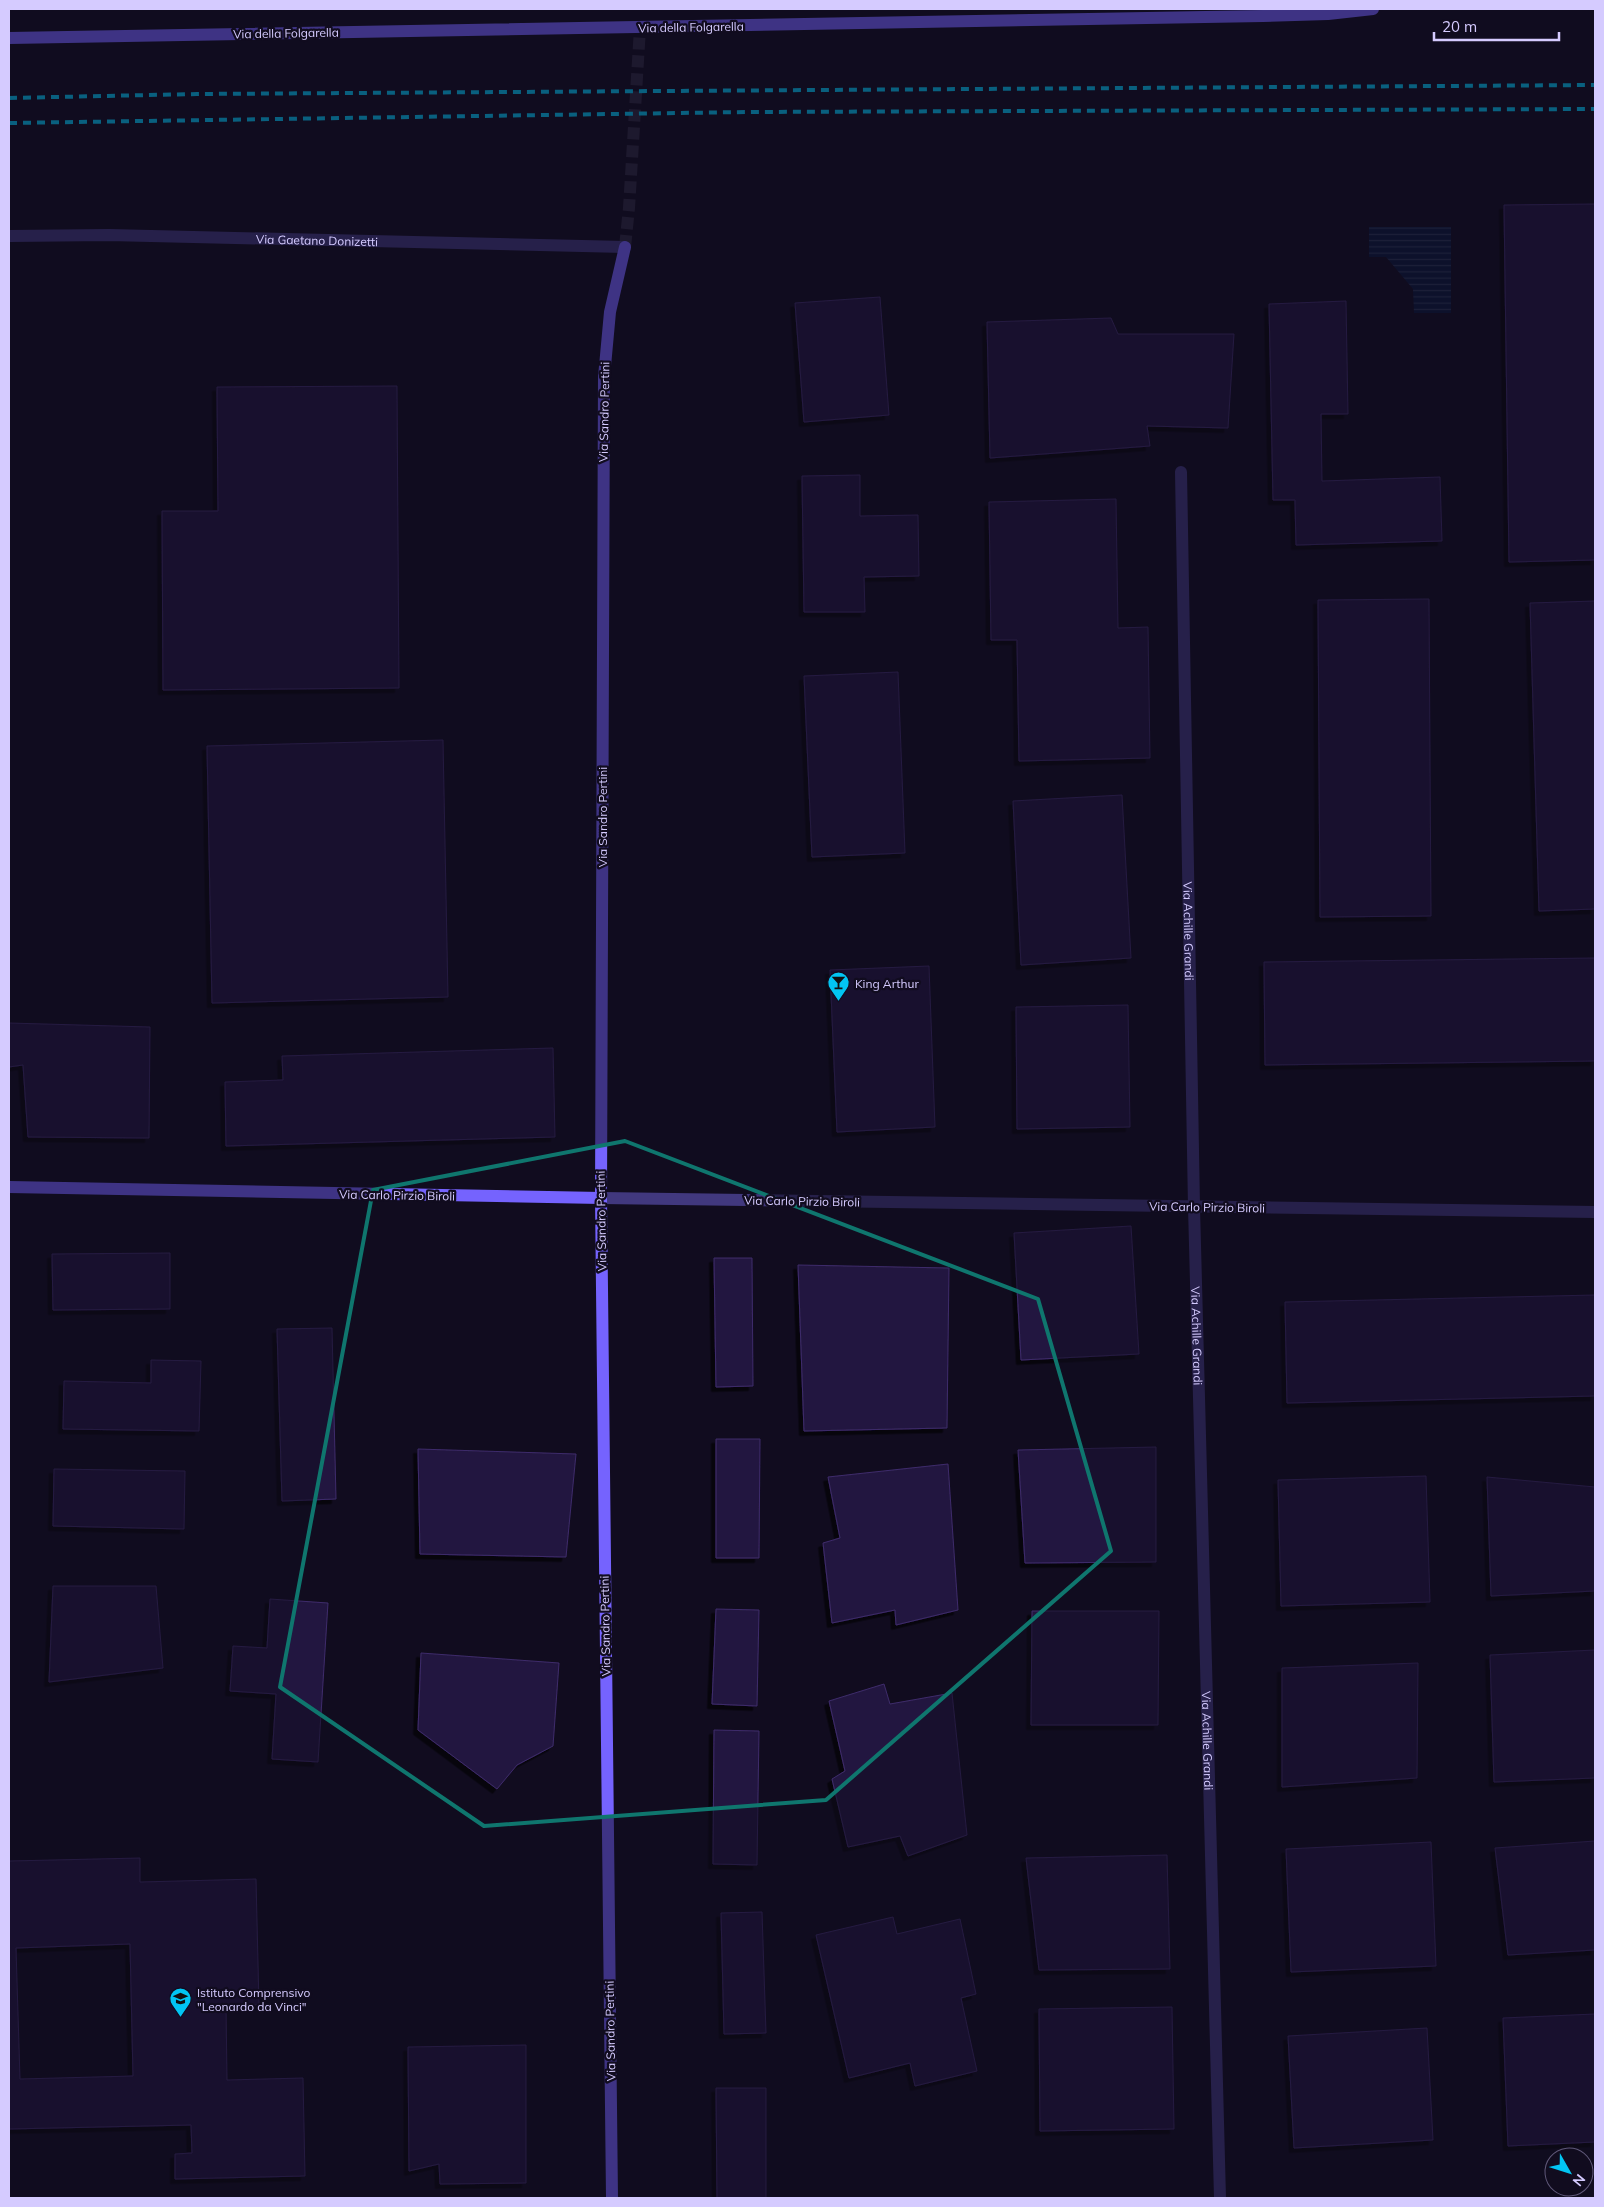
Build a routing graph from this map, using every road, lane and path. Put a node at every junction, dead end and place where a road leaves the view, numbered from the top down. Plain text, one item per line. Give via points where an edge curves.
1 (1373, 9) edge
2 (9, 38) edge
3 (9, 236) edge
4 (625, 247) joint
5 (1181, 472) dead end
6 (9, 1188) edge
7 (600, 1198) junction
8 (1194, 1207) junction
9 (1595, 1212) edge
10 (612, 2198) edge
11 (1220, 2198) edge

1 - 2 street, Via della Folgarella via 1253,16
3 - 4 street, Via Gaetano Donizetti via 119,235
4 - 7 street, Via Sandro Pertini via 609,320 604,377
5 - 8 street, Via Achille Grandi
6 - 7 street, Via Carlo Pirzio Biroli
7 - 8 street, Via Carlo Pirzio Biroli
7 - 10 street, Via Sandro Pertini
8 - 9 street, Via Carlo Pirzio Biroli
8 - 11 street, Via Achille Grandi

